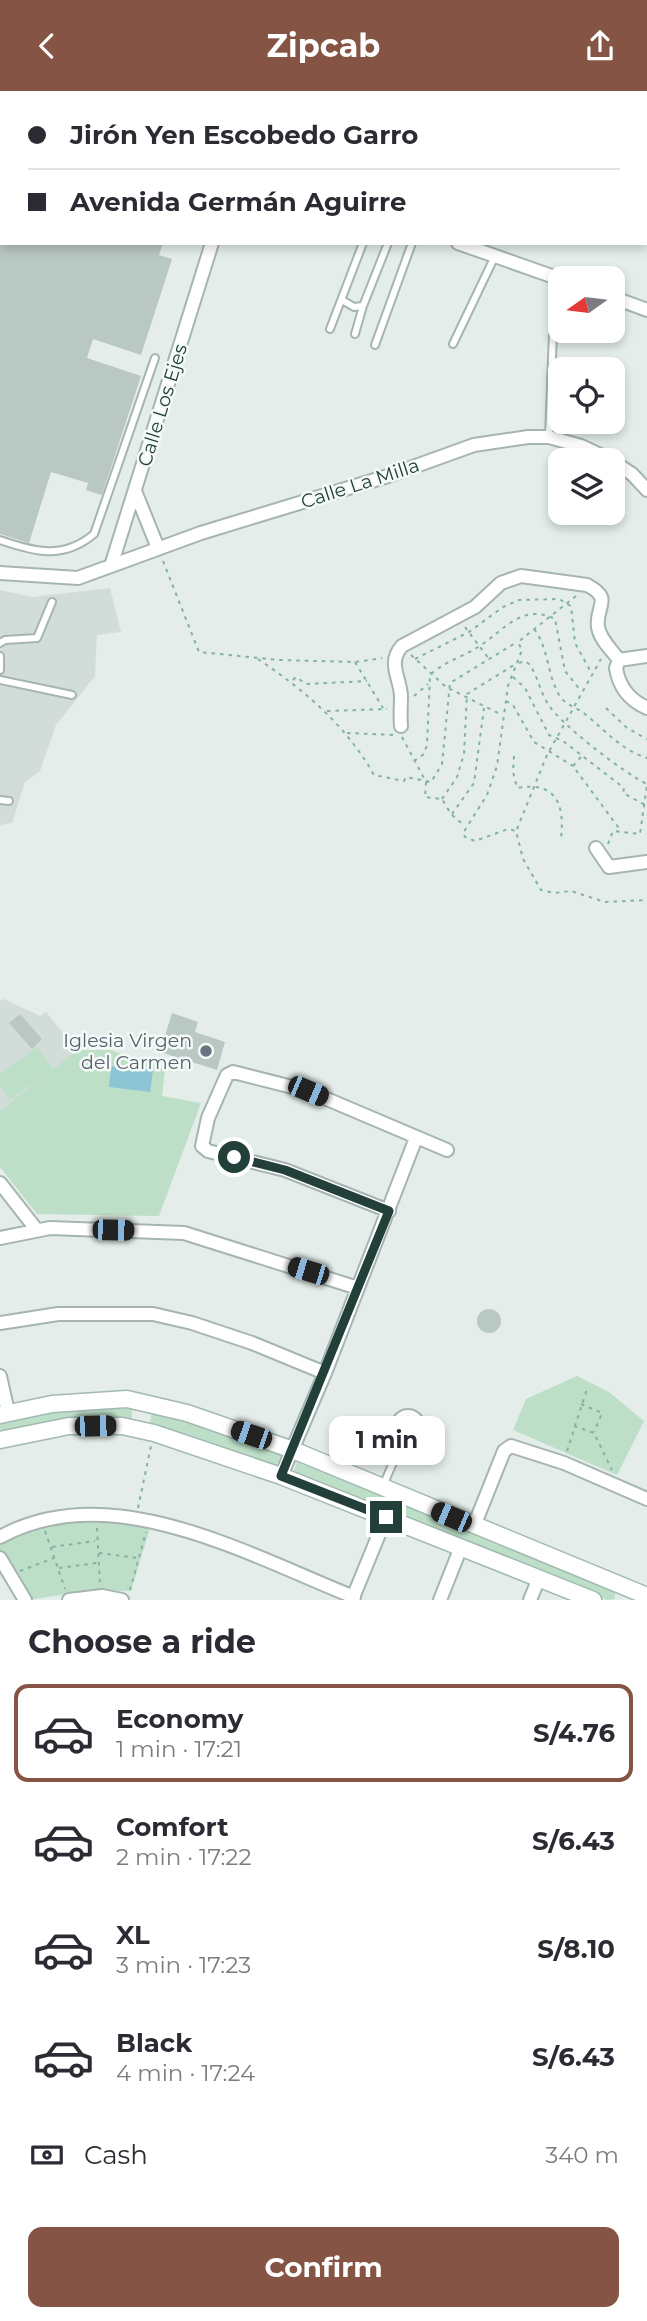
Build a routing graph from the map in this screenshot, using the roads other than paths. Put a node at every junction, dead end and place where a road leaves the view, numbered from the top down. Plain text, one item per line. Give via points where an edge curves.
1 (211, 245) edge
2 (362, 245) edge
3 (387, 245) edge
4 (411, 245) edge
5 (464, 245) edge
6 (495, 256) junction
7 (548, 275) edge
8 (342, 300) junction
9 (625, 302) edge
10 (363, 306) junction
11 (647, 310) edge
12 (330, 329) dead end
13 (355, 334) dead end
14 (553, 343) edge
15 (453, 344) dead end
16 (375, 345) dead end
17 (155, 358) dead end
18 (549, 437) junction
19 (585, 448) edge
20 (625, 469) edge
21 (647, 490) edge
22 (135, 491) junction
23 (0, 540) edge
24 (158, 548) junction
25 (111, 566) junction
26 (0, 573) edge
27 (52, 602) dead end
28 (0, 643) edge
29 (0, 656) edge
30 (647, 656) edge
31 (619, 660) junction
32 (0, 670) edge
33 (0, 680) edge
34 (72, 695) dead end
35 (647, 708) edge
36 (401, 726) dead end
37 (0, 800) edge
38 (9, 801) dead end
39 (596, 848) road end
40 (647, 862) edge
41 (416, 1138) junction
42 (447, 1150) dead end
43 (0, 1183) edge
44 (389, 1211) junction
45 (36, 1229) junction
46 (0, 1238) edge
47 (358, 1287) junction
48 (0, 1323) edge
49 (325, 1373) junction
50 (0, 1376) edge
51 (143, 1401) junction
52 (4, 1413) edge
53 (146, 1431) junction
54 (403, 1439) junction
55 (0, 1440) edge
56 (293, 1450) junction
57 (281, 1476) junction
58 (382, 1488) junction
59 (647, 1499) edge
60 (386, 1517) junction
61 (474, 1526) junction
62 (0, 1537) edge
63 (461, 1547) junction
64 (0, 1558) edge
65 (539, 1578) junction
66 (67, 1595) edge
67 (126, 1595) edge
68 (647, 1596) edge
69 (353, 1599) edge
70 (25, 1600) edge
71 (440, 1600) edge
72 (530, 1600) edge
73 (593, 1600) edge

1 - 22 street, Calle Los Ejes
2 - 8 lane
3 - 10 lane
4 - 16 lane
5 - 6 street
6 - 7 street
6 - 15 lane
8 - 10 lane
8 - 12 lane
9 - 11 street
10 - 13 lane
14 - 18 lane
17 - 23 lane via 94,534 74,547 44,553
18 - 19 street, Calle La Milla
18 - 24 street, Calle La Milla via 474,445
20 - 21 street, Calle La Milla
22 - 24 street
22 - 25 street, Calle Los Ejes
24 - 25 street, Calle La Milla
25 - 26 street, Calle La Milla via 78,578
27 - 28 lane via 37,638
29 - 32 lane
30 - 31 street
31 - 35 street via 616,668 623,688
31 - 36 street via 598,628 601,596 587,585 521,576 501,583 475,607 400,648 394,660
33 - 34 lane
37 - 38 lane
39 - 40 street via 609,867
41 - 42 street
41 - 44 street
41 - 44 street via 308,1091 233,1072 227,1075 208,1118 202,1146 208,1151 285,1170
43 - 45 street
44 - 47 street
45 - 46 street
45 - 47 street via 184,1233
47 - 49 street
48 - 49 street via 58,1314 153,1314 240,1339
49 - 56 street
50 - 52 street
51 - 52 main road via 97,1400
51 - 53 main road
51 - 56 main road
53 - 55 main road via 69,1426
53 - 57 main road
54 - 54 lane via 416,1437 421,1430 414,1414 396,1420 397,1433
54 - 58 lane
56 - 57 street
56 - 58 main road
57 - 60 main road
58 - 61 main road
59 - 61 street via 511,1446 503,1451
60 - 63 main road
60 - 69 street
61 - 68 main road
62 - 69 street via 41,1520 97,1514 142,1518 216,1542
63 - 65 main road
63 - 71 street
64 - 70 street
65 - 72 street
65 - 73 main road
66 - 67 street

